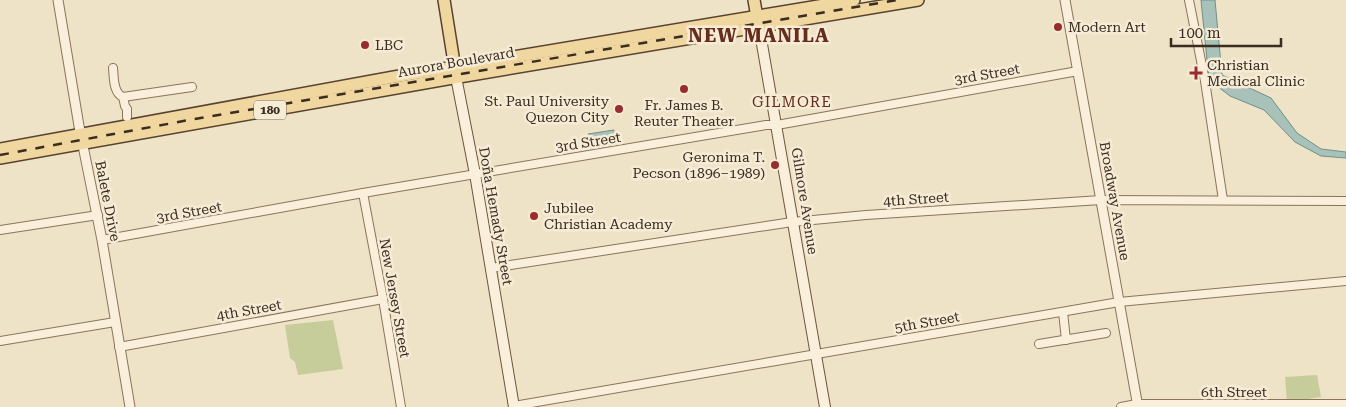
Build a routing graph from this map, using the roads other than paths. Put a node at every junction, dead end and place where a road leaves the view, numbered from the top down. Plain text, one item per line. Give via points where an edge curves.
1 (58, 0) edge
2 (444, 0) edge
3 (754, 0) edge
4 (854, 0) edge
5 (918, 0) edge
6 (1065, 0) edge
7 (1189, 0) edge
8 (758, 22) junction
9 (113, 68) dead end
10 (1078, 71) junction
11 (456, 72) junction
12 (192, 87) dead end
13 (123, 97) junction
14 (128, 121) junction
15 (777, 125) junction
16 (82, 138) junction
17 (0, 149) edge
18 (0, 158) edge
19 (475, 174) junction
20 (363, 193) junction
21 (1101, 200) junction
22 (1223, 200) junction
23 (1346, 201) edge
24 (98, 216) junction
25 (792, 222) junction
26 (0, 230) edge
27 (102, 240) junction
28 (491, 268) junction
29 (1346, 282) edge
30 (383, 300) junction
31 (1119, 302) junction
32 (1063, 312) junction
33 (115, 322) junction
34 (1106, 333) dead end
35 (1066, 340) junction
36 (0, 341) edge
37 (1039, 344) dead end
38 (119, 347) junction
39 (816, 354) junction
40 (1346, 404) edge
41 (1138, 406) edge
42 (1307, 406) edge
43 (130, 407) edge
44 (401, 407) edge
45 (514, 407) edge
46 (825, 407) edge
47 (1121, 407) edge

1 - 16 street, Balete Drive
2 - 11 main road, Doña Hemady Street
3 - 8 main road, Gilmore Avenue
4 - 8 main road, Aurora Boulevard / 180
5 - 8 main road, Aurora Boulevard / 180
6 - 10 street, Broadway Avenue
7 - 22 street
8 - 11 main road, Aurora Boulevard / 180
8 - 15 main road, Gilmore Avenue
9 - 13 street via 117,92
10 - 15 street, 3rd Street
10 - 21 street, Broadway Avenue
11 - 14 main road, Aurora Boulevard / 180
11 - 16 main road, Aurora Boulevard / 180
11 - 19 main road, Doña Hemady Street
12 - 13 street
13 - 14 street via 123,110
14 - 16 main road, Aurora Boulevard / 180
15 - 19 street, 3rd Street
15 - 25 main road, Gilmore Avenue
16 - 17 main road, Aurora Boulevard / 180
16 - 18 main road, Aurora Boulevard / 180
16 - 24 street, Balete Drive
19 - 20 street, 3rd Street
19 - 28 main road, Doña Hemady Street
20 - 27 street, 3rd Street
20 - 30 street, New Jersey Street
21 - 22 street, 4th Street
21 - 25 street, 4th Street
21 - 31 street, Broadway Avenue
22 - 23 street, 4th Street
24 - 26 street
24 - 27 street, Balete Drive
25 - 28 street, 4th Street
25 - 39 main road, Gilmore Avenue
27 - 33 street, Balete Drive
28 - 45 main road, Doña Hemady Street
29 - 31 street, 5th Street
30 - 38 street, 4th Street
30 - 44 street, New Jersey Street
31 - 32 street, 5th Street
31 - 41 street, Broadway Avenue
32 - 35 street
32 - 39 street, 5th Street
33 - 36 street
33 - 38 street, Balete Drive
34 - 35 street
35 - 37 street
38 - 43 street, Balete Drive
39 - 45 street, 5th Street
39 - 46 main road, Gilmore Avenue
40 - 42 street, 6th Street
41 - 42 street, 6th Street
41 - 47 street, 6th Street

